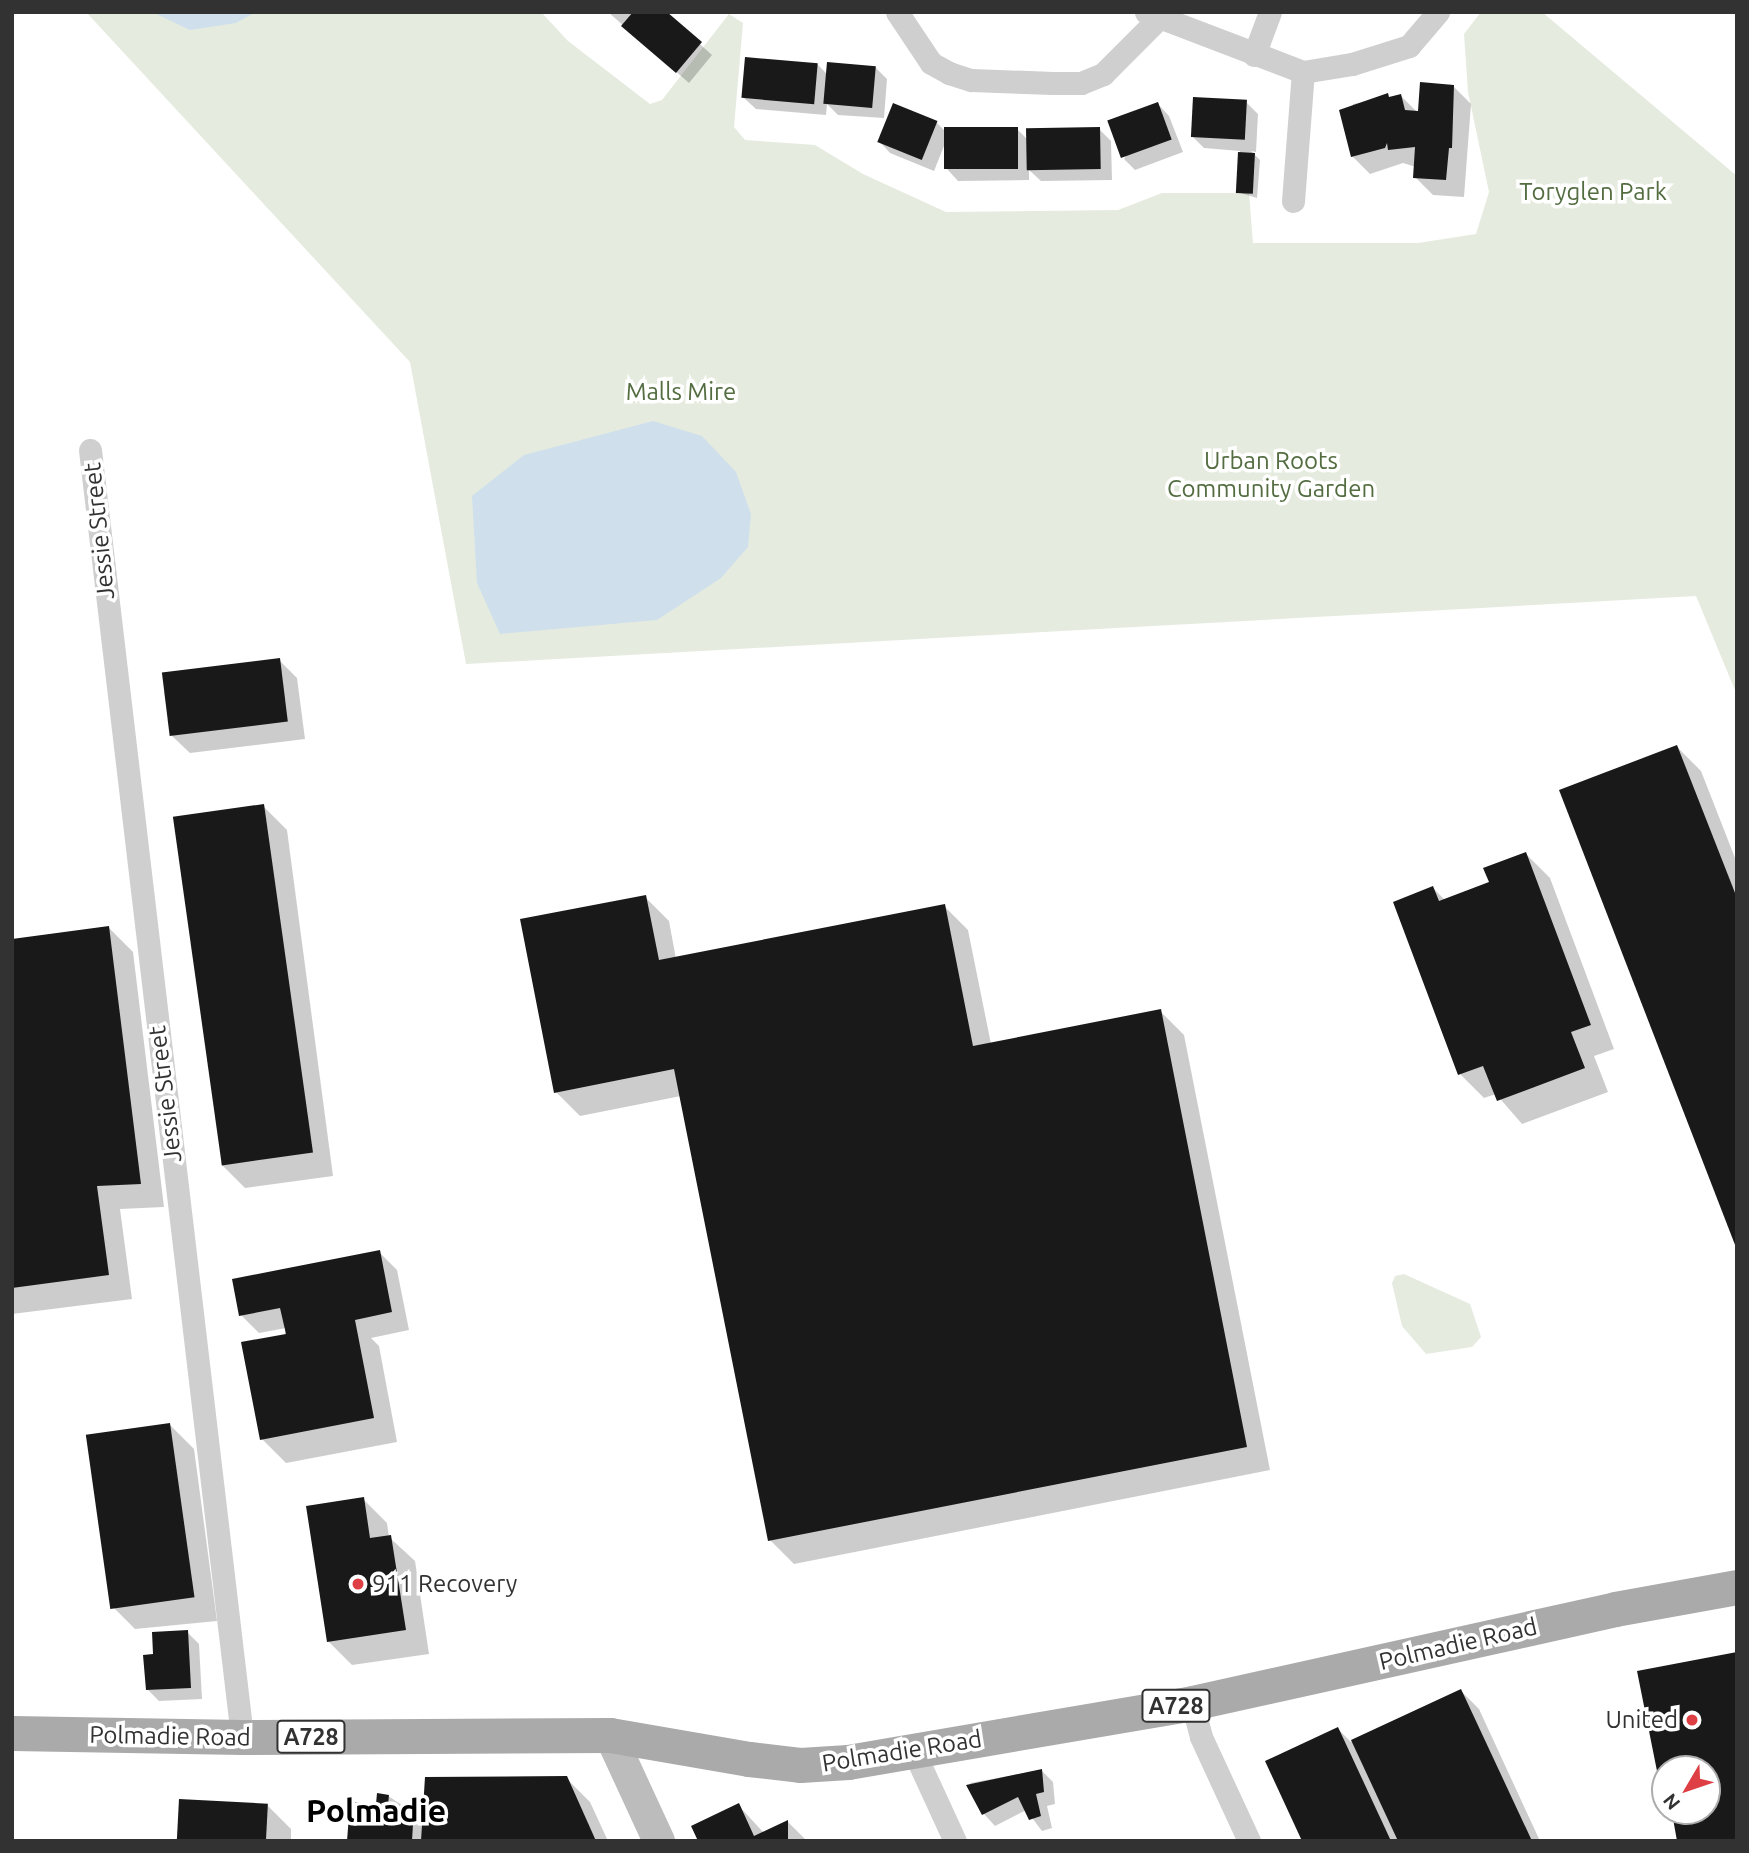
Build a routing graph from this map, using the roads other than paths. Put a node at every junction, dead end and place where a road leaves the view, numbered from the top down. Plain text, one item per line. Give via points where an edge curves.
1 (897, 12) edge
2 (1270, 12) edge
3 (1438, 12) edge
4 (1153, 15) edge
5 (1254, 55) junction
6 (1303, 72) junction
7 (1293, 201) dead end
8 (90, 450) dead end
9 (1737, 1587) edge
10 (1192, 1703) junction
11 (12, 1733) edge
12 (610, 1735) junction
13 (242, 1737) junction
14 (914, 1752) junction
15 (659, 1841) edge
16 (955, 1841) edge
17 (1249, 1841) edge

1 - 4 street via 931,63 949,73 971,80 1053,83 1081,83 1103,74
2 - 5 street
3 - 6 street via 1409,46 1352,64
4 - 5 street
5 - 6 street
6 - 7 street
8 - 13 street, Jessie Street
9 - 10 main road, Polmadie Road / A728 via 1615,1609
10 - 14 main road, Polmadie Road / A728
10 - 17 street via 1201,1737
11 - 13 main road, Polmadie Road / A728
12 - 13 main road, Polmadie Road / A728
12 - 14 main road, Polmadie Road / A728 via 800,1765
12 - 15 main road
14 - 16 street

